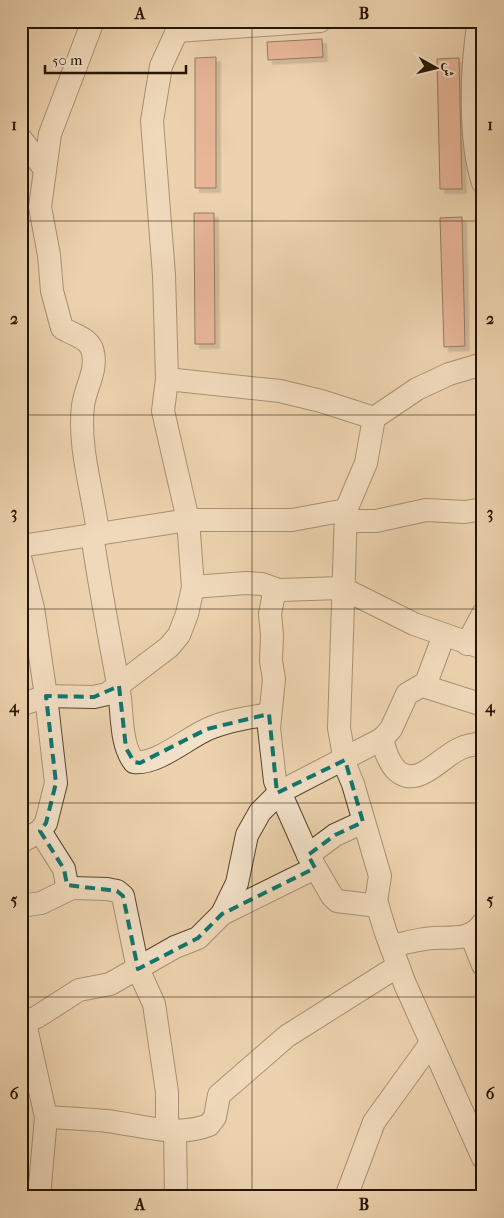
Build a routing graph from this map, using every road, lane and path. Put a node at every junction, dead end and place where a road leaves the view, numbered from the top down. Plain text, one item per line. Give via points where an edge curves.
1 (93, 21) edge
2 (320, 21) edge
3 (479, 21) edge
4 (176, 26) edge
5 (21, 139) edge
6 (34, 164) edge
7 (483, 183) edge
8 (483, 364) edge
9 (167, 379) junction
10 (374, 418) junction
11 (482, 515) edge
12 (346, 516) junction
13 (188, 520) junction
14 (95, 533) junction
15 (21, 546) edge
16 (21, 561) edge
17 (193, 587) junction
18 (342, 588) junction
19 (279, 590) junction
20 (483, 614) edge
21 (444, 635) junction
22 (475, 646) edge
23 (119, 686) junction
24 (423, 686) junction
25 (46, 696) junction
26 (21, 705) edge
27 (483, 705) edge
28 (269, 714) junction
29 (382, 739) junction
30 (483, 744) edge
31 (345, 760) junction
32 (280, 792) junction
33 (363, 822) junction
34 (30, 837) edge
35 (312, 861) junction
36 (72, 888) junction
37 (21, 906) edge
38 (378, 906) junction
39 (222, 914) junction
40 (477, 929) edge
41 (395, 956) junction
42 (483, 965) edge
43 (138, 969) junction
44 (23, 1024) edge
45 (431, 1043) junction
46 (46, 1117) junction
47 (171, 1130) junction
48 (483, 1158) edge
49 (39, 1197) edge
50 (176, 1197) edge
51 (346, 1197) edge

1 - 6 street via 50,134
2 - 4 street
3 - 7 street via 474,137
4 - 9 street via 161,66 152,121 164,275
5 - 6 street
6 - 14 street via 52,291 62,328 87,340 93,352 91,380 83,406
8 - 10 street via 449,374 417,389
9 - 10 street via 280,391
9 - 13 street via 163,410
10 - 12 street via 366,463
11 - 12 street via 426,510 376,521
12 - 13 street via 292,520
12 - 18 street
13 - 14 street
13 - 17 street
14 - 15 street
14 - 23 street via 104,617
16 - 25 street via 33,608
17 - 19 street via 246,583
17 - 23 street via 180,635 170,648
18 - 19 street
18 - 21 street via 414,624
18 - 31 street via 340,728
19 - 28 street via 273,598 270,614 274,679
20 - 22 street
21 - 22 street
21 - 24 street
23 - 25 street via 94,697
23 - 28 street via 126,748 134,762 147,762 207,729
24 - 27 street
24 - 29 street via 407,694 391,729
25 - 26 street
25 - 34 street via 56,783 46,822
28 - 32 street via 275,781
29 - 30 street via 394,770 416,775 428,771 456,751
29 - 31 street
31 - 32 street
31 - 33 street
32 - 35 street
32 - 39 street via 260,812 247,835 237,883
33 - 35 street via 335,835
33 - 38 street via 380,876
34 - 36 street via 64,869 67,884
35 - 38 street via 337,900
35 - 39 street
36 - 37 street via 41,904
36 - 43 street via 107,889 123,896
38 - 41 street
39 - 43 street via 198,938 174,947
40 - 41 street via 459,938 432,938
40 - 42 street
41 - 45 street
41 - 47 street via 287,1036 219,1095 215,1117 209,1125 198,1129
43 - 44 street via 110,984 80,990
43 - 47 street via 154,1004
44 - 46 street
45 - 48 street
45 - 51 street via 374,1122
46 - 47 street via 109,1121
46 - 49 street
47 - 50 street

